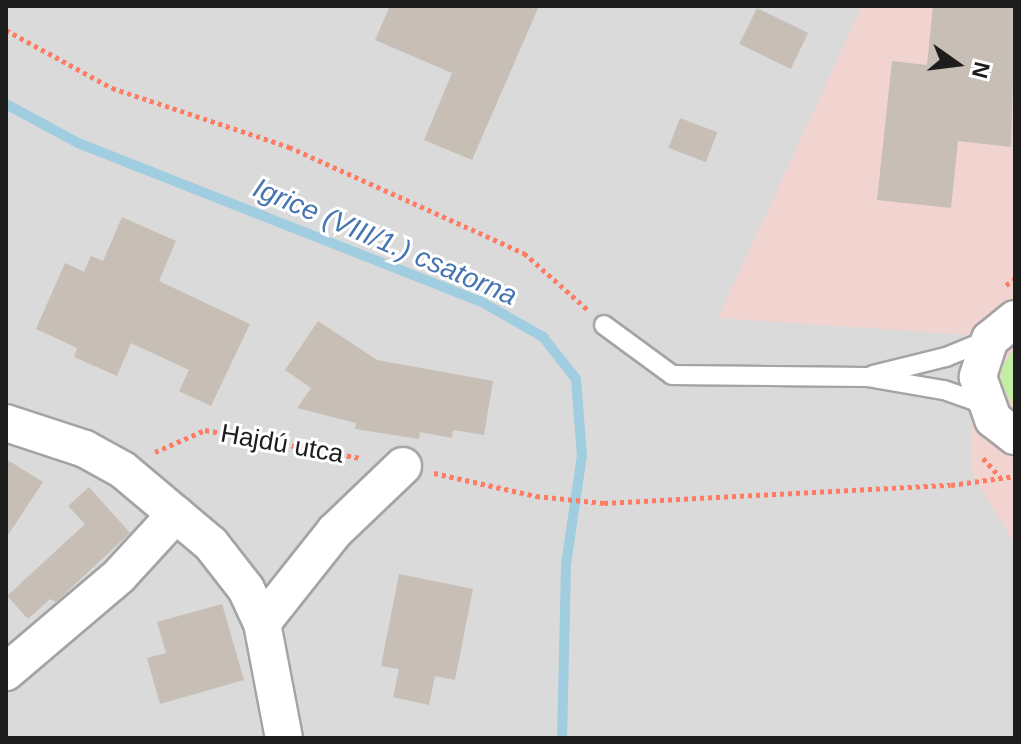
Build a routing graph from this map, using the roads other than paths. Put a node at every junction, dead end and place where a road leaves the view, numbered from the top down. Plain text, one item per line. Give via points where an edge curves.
1 (604, 325) road end
2 (1003, 329) edge
3 (867, 377) junction
4 (6, 423) edge
5 (1005, 431) edge
6 (403, 466) road end
7 (176, 514) junction
8 (262, 623) junction
9 (6, 672) edge
10 (284, 738) edge

1 - 3 lane via 672,375
2 - 3 lane via 946,357
2 - 5 street via 978,377
3 - 5 lane via 944,390
4 - 7 street via 85,449 123,470
6 - 8 street via 335,531
7 - 8 street via 211,544 246,589
7 - 9 street via 119,576
8 - 10 street

